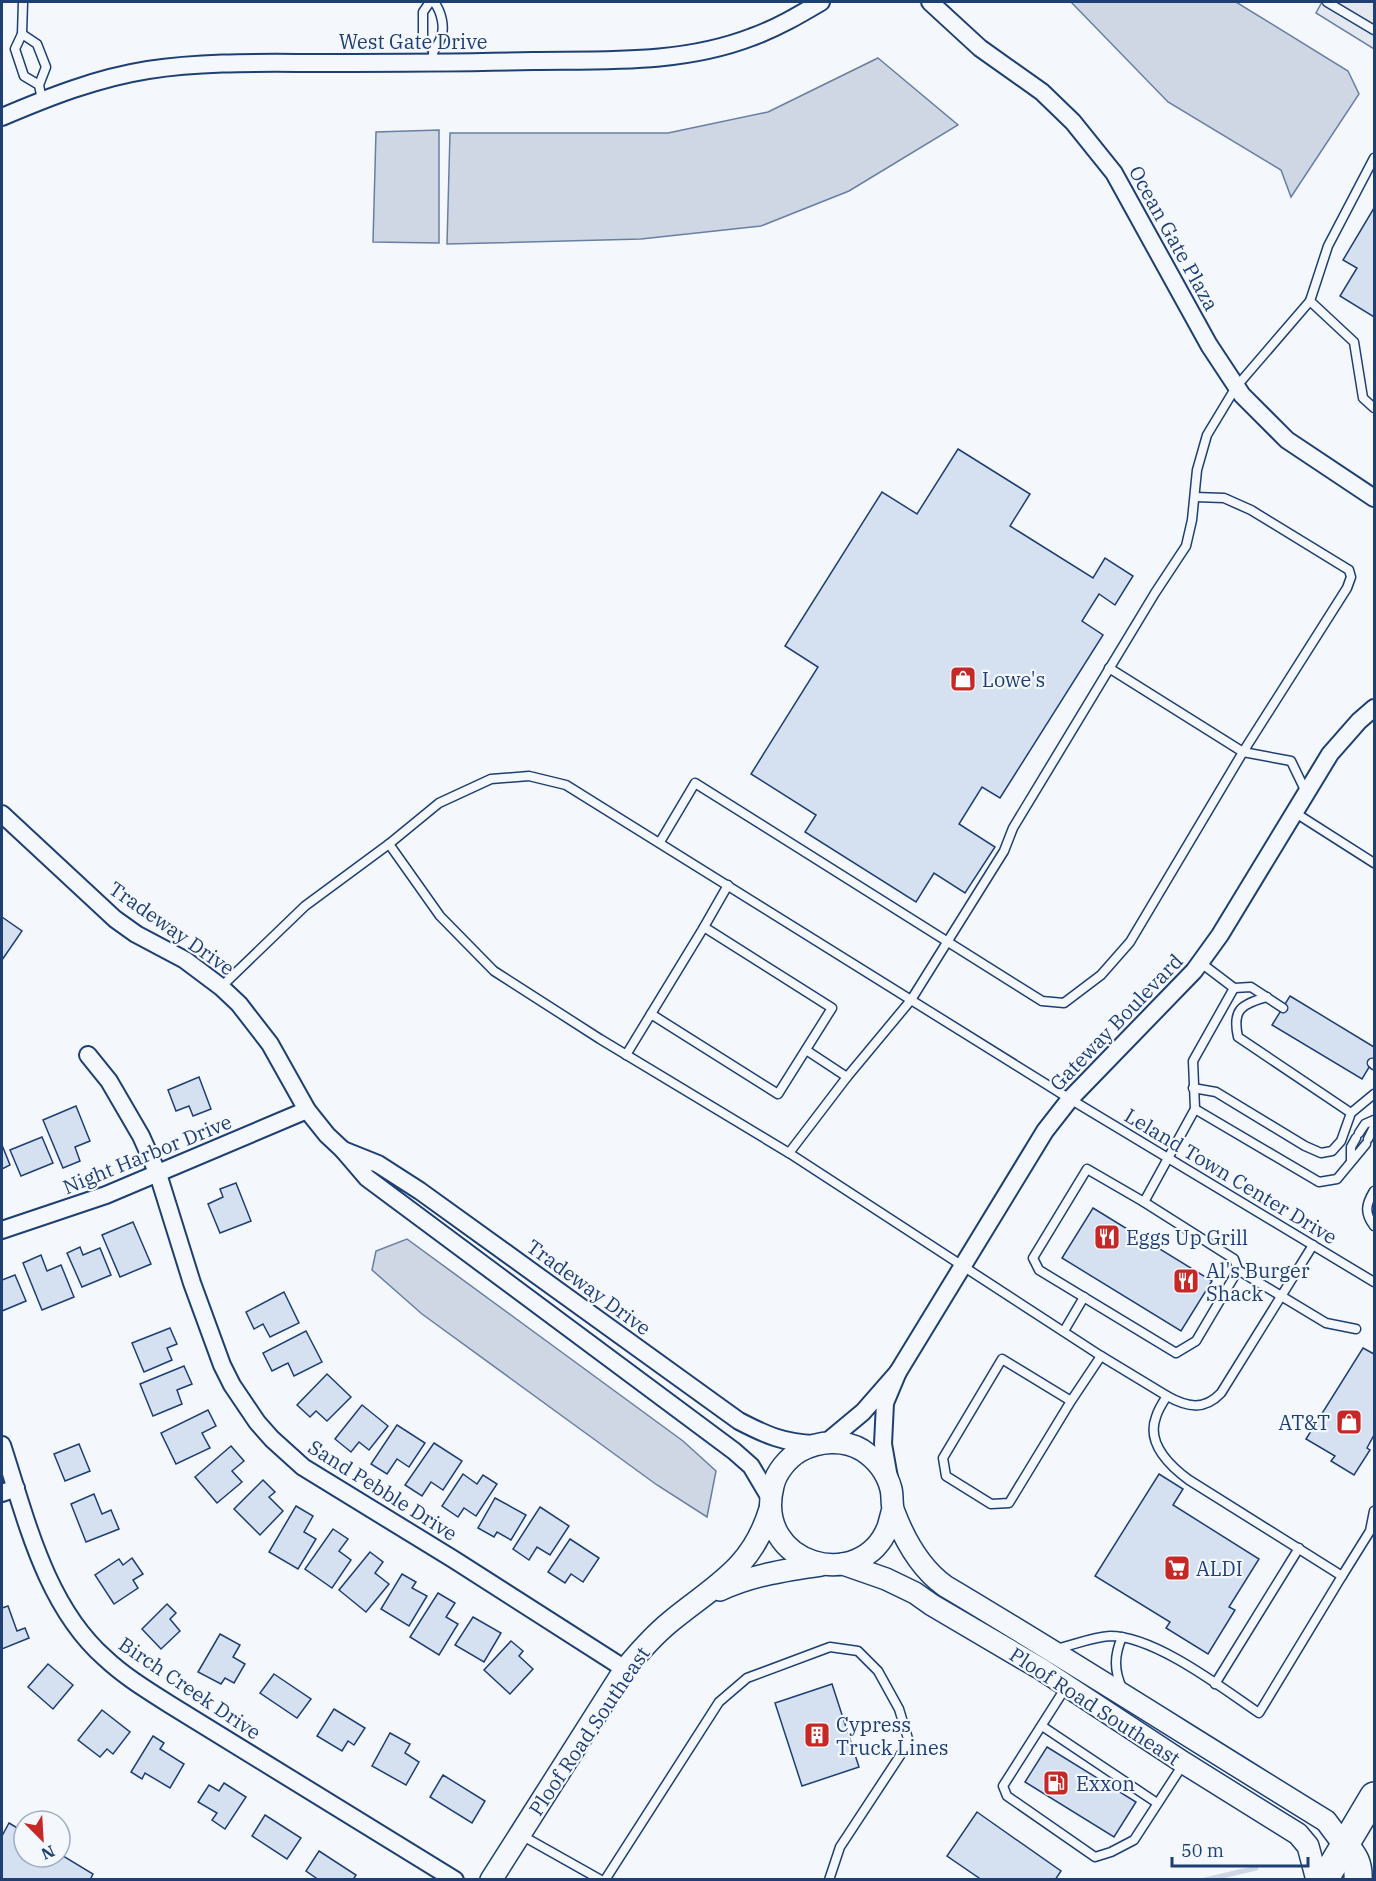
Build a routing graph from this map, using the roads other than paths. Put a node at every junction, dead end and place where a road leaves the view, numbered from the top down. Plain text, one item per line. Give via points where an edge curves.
1 (22, 2) edge
2 (432, 2) edge
3 (821, 2) edge
4 (930, 2) edge
5 (1327, 2) edge
6 (1374, 30) edge
7 (22, 34) junction
8 (433, 56) junction
9 (41, 92) junction
10 (2, 117) edge
11 (1374, 158) edge
12 (1310, 301) junction
13 (1236, 387) junction
14 (1374, 408) edge
15 (1195, 496) junction
16 (1374, 498) edge
17 (1109, 668) junction
18 (1374, 708) edge
19 (1243, 752) junction
20 (1307, 792) junction
21 (1294, 812) junction
22 (2, 814) edge
23 (660, 842) junction
24 (389, 844) junction
25 (1374, 863) edge
26 (728, 885) junction
27 (704, 927) junction
28 (945, 942) junction
29 (1201, 963) junction
30 (221, 987) junction
31 (1234, 988) junction
32 (1267, 997) junction
33 (911, 1000) junction
34 (1283, 1008) dead end
35 (651, 1014) junction
36 (806, 1050) junction
37 (88, 1055) dead end
38 (626, 1055) junction
39 (848, 1077) junction
40 (1193, 1088) junction
41 (1374, 1094) edge
42 (1071, 1099) junction
43 (1195, 1109) junction
44 (307, 1110) junction
45 (1351, 1113) junction
46 (1374, 1120) edge
47 (1374, 1127) edge
48 (343, 1150) junction
49 (789, 1153) junction
50 (1169, 1158) junction
51 (1351, 1160) junction
52 (158, 1174) junction
53 (1374, 1191) edge
54 (1144, 1202) junction
55 (1374, 1226) edge
56 (2, 1230) edge
57 (1313, 1245) junction
58 (962, 1266) junction
59 (1238, 1270) junction
60 (1374, 1282) edge
61 (1282, 1295) junction
62 (1084, 1297) junction
63 (1356, 1329) dead end
64 (1064, 1331) junction
65 (1101, 1356) junction
66 (898, 1372) junction
67 (1167, 1396) junction
68 (1071, 1401) junction
69 (821, 1443) junction
70 (2, 1444) edge
71 (9, 1491) edge
72 (892, 1500) junction
73 (770, 1503) junction
74 (1374, 1511) edge
75 (1299, 1548) junction
76 (833, 1564) junction
77 (1342, 1576) junction
78 (704, 1598) junction
79 (1122, 1637) junction
80 (1053, 1650) junction
81 (625, 1669) junction
82 (1215, 1684) junction
83 (1066, 1687) junction
84 (1128, 1699) junction
85 (1042, 1726) junction
86 (1184, 1763) junction
87 (1374, 1796) edge
88 (1157, 1803) junction
89 (520, 1834) junction
90 (1344, 1845) junction
91 (455, 1880) edge
92 (491, 1880) edge
93 (603, 1880) edge
94 (829, 1880) edge
95 (1317, 1880) edge
96 (1324, 1880) edge
97 (1358, 1880) edge

1 - 7 lane
2 - 8 lane via 423,12 423,40
2 - 8 lane via 442,11 442,39
3 - 8 street, West Gate Drive via 752,37 677,56 634,60
4 - 13 street, Ocean Gate Plaza via 980,48 1042,92 1095,147 1114,172
5 - 6 lane
7 - 9 lane via 37,44 46,68
7 - 9 lane via 15,49 24,76
8 - 9 street, West Gate Drive via 148,70
9 - 10 street, West Gate Drive
11 - 12 lane via 1328,246
12 - 13 lane
12 - 14 lane via 1354,342 1363,398
13 - 15 lane via 1207,435 1197,470
13 - 16 street, Ocean Gate Plaza via 1287,440
15 - 17 lane via 1186,546
15 - 19 lane via 1224,498 1251,510 1349,570 1351,578
17 - 19 lane
17 - 28 lane via 1013,828 1004,851
18 - 20 street, Gateway Boulevard via 1330,754
19 - 20 lane via 1291,761
19 - 28 lane via 1130,942 1101,975 1065,1003 1042,1001
20 - 21 street, Gateway Boulevard
21 - 25 lane
21 - 29 street, Gateway Boulevard
22 - 30 street, Tradeway Drive via 115,919 185,960
23 - 24 lane, Leland Town Center Drive via 566,785 529,776 491,779 439,803
23 - 26 lane, Leland Town Center Drive
23 - 28 lane via 695,783
24 - 30 lane, Leland Town Center Drive via 305,906
24 - 38 lane via 440,916 494,971
26 - 27 lane
26 - 33 lane, Leland Town Center Drive
27 - 35 lane
27 - 36 lane via 832,1008
28 - 33 lane
29 - 31 lane
29 - 42 street, Gateway Boulevard
30 - 44 street, Tradeway Drive via 270,1044
31 - 32 lane via 1251,987
31 - 40 lane via 1193,1061
32 - 34 lane
32 - 45 lane via 1241,1008 1235,1022 1238,1037
33 - 39 lane
33 - 42 lane, Leland Town Center Drive
35 - 36 lane via 777,1094
35 - 38 lane
36 - 39 lane
37 - 52 street, Sand Pebble Drive via 132,1118
38 - 49 lane
39 - 49 lane
40 - 43 lane
40 - 45 lane via 1216,1092 1321,1153 1332,1151 1341,1141
41 - 45 lane
42 - 50 lane, Leland Town Center Drive
42 - 58 street, Gateway Boulevard via 1034,1146
43 - 50 lane
43 - 51 lane via 1319,1182 1337,1179
44 - 48 street, Tradeway Drive
44 - 52 street, Night Harbor Drive
46 - 51 lane via 1365,1124 1351,1147
47 - 51 lane
48 - 69 street, Tradeway Drive via 378,1164 420,1191 740,1421 768,1436 794,1443
48 - 73 street, Tradeway Drive via 367,1178 734,1451 751,1466
49 - 58 lane
50 - 54 lane
50 - 57 lane, Leland Town Center Drive
52 - 56 street, Night Harbor Drive
52 - 81 street, Sand Pebble Drive via 222,1365 272,1439 303,1467
53 - 55 lane via 1366,1208
54 - 59 lane via 1234,1259
54 - 62 lane via 1088,1169 1033,1258 1039,1270
57 - 60 lane, Leland Town Center Drive
57 - 61 lane
58 - 64 lane
58 - 66 street, Gateway Boulevard
59 - 61 lane
59 - 62 lane via 1196,1341 1176,1353
61 - 63 lane via 1326,1323
61 - 67 lane via 1215,1400 1194,1407
62 - 64 lane
64 - 65 lane
65 - 67 lane
65 - 68 lane
66 - 69 street via 863,1412
66 - 72 street via 885,1403 883,1444
67 - 75 lane via 1155,1418 1154,1431 1168,1462
68 - 68 lane via 1009,1503 991,1504 946,1476 943,1458 1002,1359
69 - 72 street via 845,1443 875,1460 886,1474
69 - 73 street via 798,1452 784,1464 774,1480
70 - 71 street, Birch Creek Drive
71 - 91 street, Birch Creek Drive via 70,1618 104,1658 169,1704
72 - 76 street via 888,1528 877,1545 862,1557
72 - 80 street, Ploof Road Southeast via 914,1554 931,1576
73 - 76 street via 775,1529 786,1546 803,1559
73 - 78 street, Ploof Road Southeast via 756,1543 734,1573
74 - 77 lane via 1370,1531
75 - 77 lane
75 - 82 lane
76 - 78 street, Ploof Road Southeast via 782,1570 738,1582
76 - 83 street, Ploof Road Southeast via 886,1579 915,1593
77 - 82 lane via 1259,1713
78 - 81 street, Ploof Road Southeast via 670,1621
79 - 80 lane via 1094,1638
79 - 82 lane via 1153,1646
79 - 84 lane via 1116,1651 1116,1670
80 - 84 street, Ploof Road Southeast
81 - 89 street, Ploof Road Southeast
83 - 85 lane
83 - 86 street, Ploof Road Southeast
84 - 90 street, Ploof Road Southeast via 1326,1821
85 - 88 lane
85 - 88 lane via 1003,1786 1007,1796 1095,1857 1134,1840
86 - 88 lane
86 - 95 street, Ploof Road Southeast via 1298,1834 1308,1846
87 - 90 highway
89 - 92 street, Ploof Road Southeast
89 - 93 lane
90 - 96 highway
90 - 97 highway via 1356,1858
93 - 94 lane via 719,1702 747,1678 830,1647 858,1652 878,1671 899,1709 909,1742 840,1847

